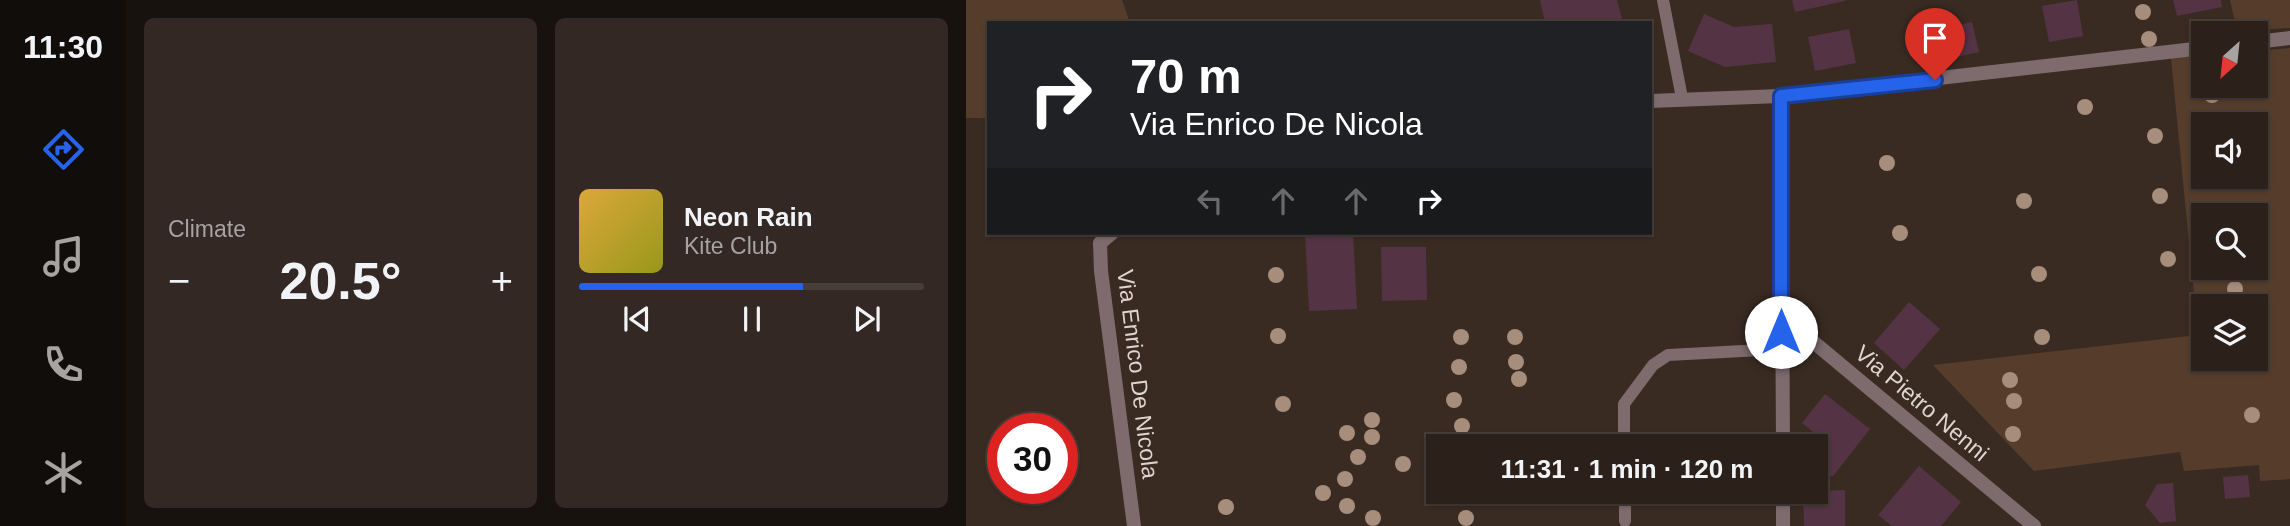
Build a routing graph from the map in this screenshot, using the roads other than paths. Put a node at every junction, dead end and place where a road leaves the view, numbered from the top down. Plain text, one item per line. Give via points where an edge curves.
1 (1664, 0) edge
2 (2290, 38) edge
3 (2268, 41) edge
4 (2191, 49) edge
5 (1781, 96) junction
6 (1682, 98) junction
7 (1652, 101) edge
8 (1110, 235) edge
9 (1781, 315) junction
10 (1782, 349) junction
11 (1624, 434) edge
12 (1783, 434) edge
13 (1625, 504) edge
14 (1783, 504) edge
15 (1625, 522) dead end
16 (1134, 526) edge
17 (1783, 526) edge
18 (2034, 526) edge

1 - 6 lane
2 - 3 street
4 - 5 street
5 - 6 street
5 - 9 street
6 - 7 street
8 - 16 street, Via Enrico De Nicola via 1100,243 1101,271
9 - 10 street
9 - 18 street, Via Pietro Nenni
10 - 11 lane via 1668,355 1653,365 1624,404
10 - 12 street
13 - 15 lane
14 - 17 street

